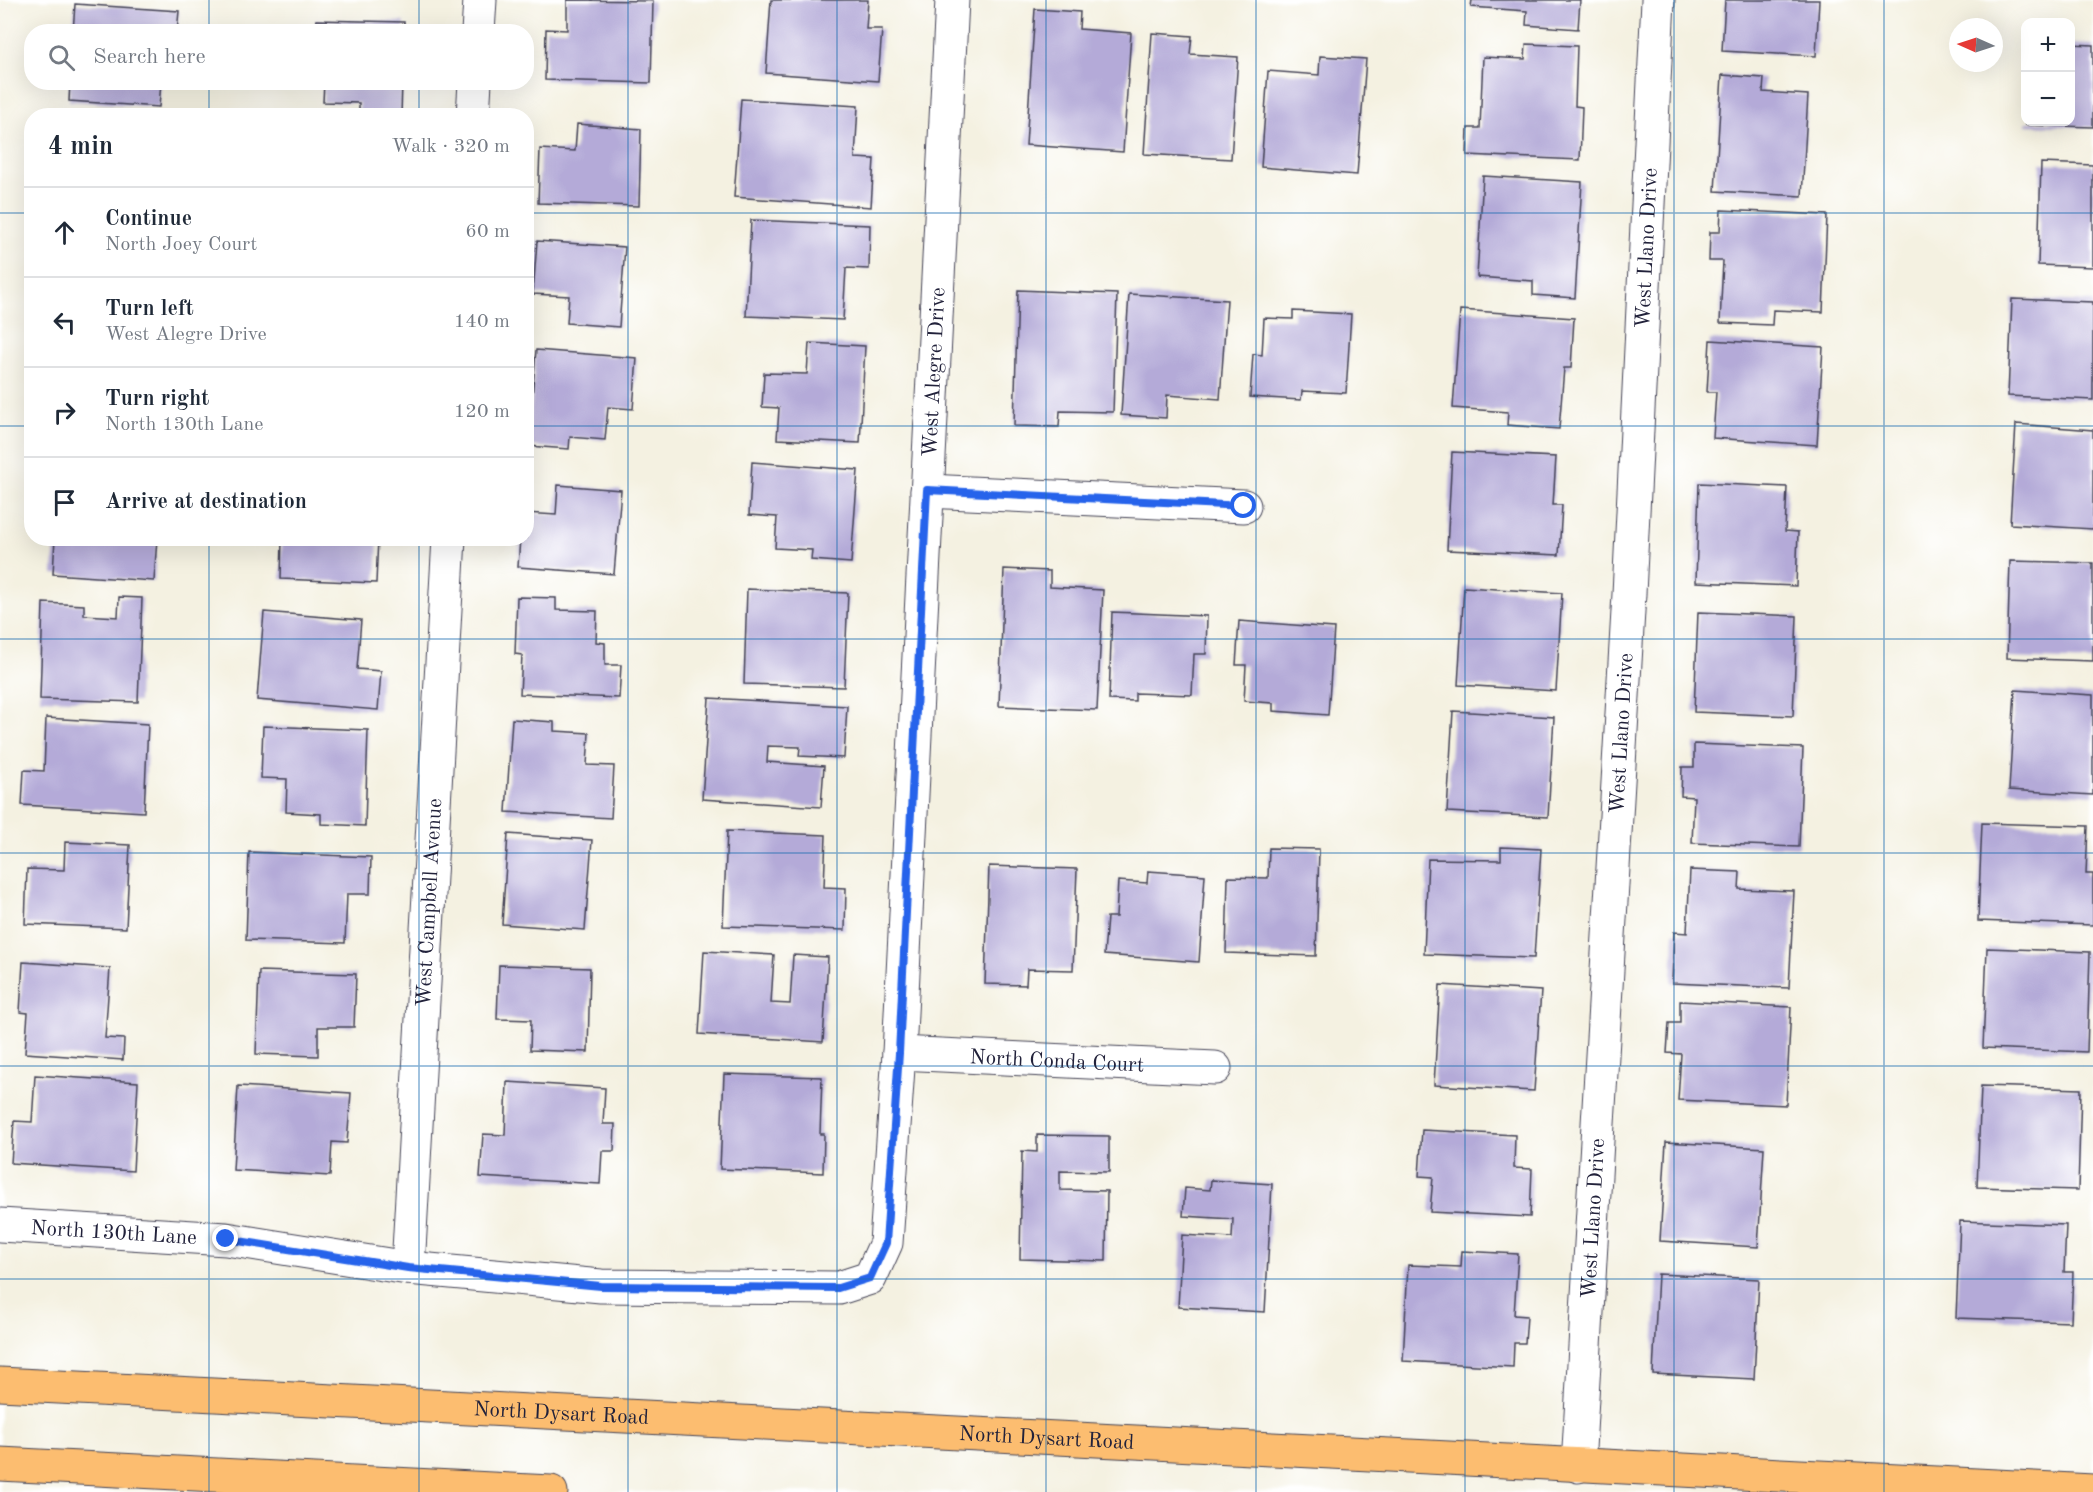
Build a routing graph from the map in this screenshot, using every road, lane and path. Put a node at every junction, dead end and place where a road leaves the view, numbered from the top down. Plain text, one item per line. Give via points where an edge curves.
1 (480, 0) edge
2 (952, 0) edge
3 (1658, 0) edge
4 (478, 24) edge
5 (475, 90) edge
6 (473, 108) edge
7 (927, 490) junction
8 (1244, 506) dead end
9 (449, 546) edge
10 (899, 1053) junction
11 (1215, 1068) dead end
12 (0, 1225) edge
13 (408, 1268) junction
14 (870, 1278) joint
15 (0, 1384) edge
16 (0, 1464) edge
17 (1578, 1466) junction
18 (2093, 1491) edge
19 (550, 1492) edge

1 - 4 street
2 - 7 street, West Alegre Drive
3 - 17 street, West Llano Drive via 1628,606
5 - 6 street
7 - 8 street
7 - 10 street, West Alegre Drive
9 - 13 street, West Campbell Avenue
10 - 11 street, North Conda Court
10 - 14 street, West Alegre Drive via 886,1243
12 - 13 street, North 130th Lane via 226,1239
13 - 14 street, North 130th Lane via 601,1286 838,1288
15 - 17 main road, North Dysart Road
16 - 19 main road
17 - 18 main road, North Dysart Road

